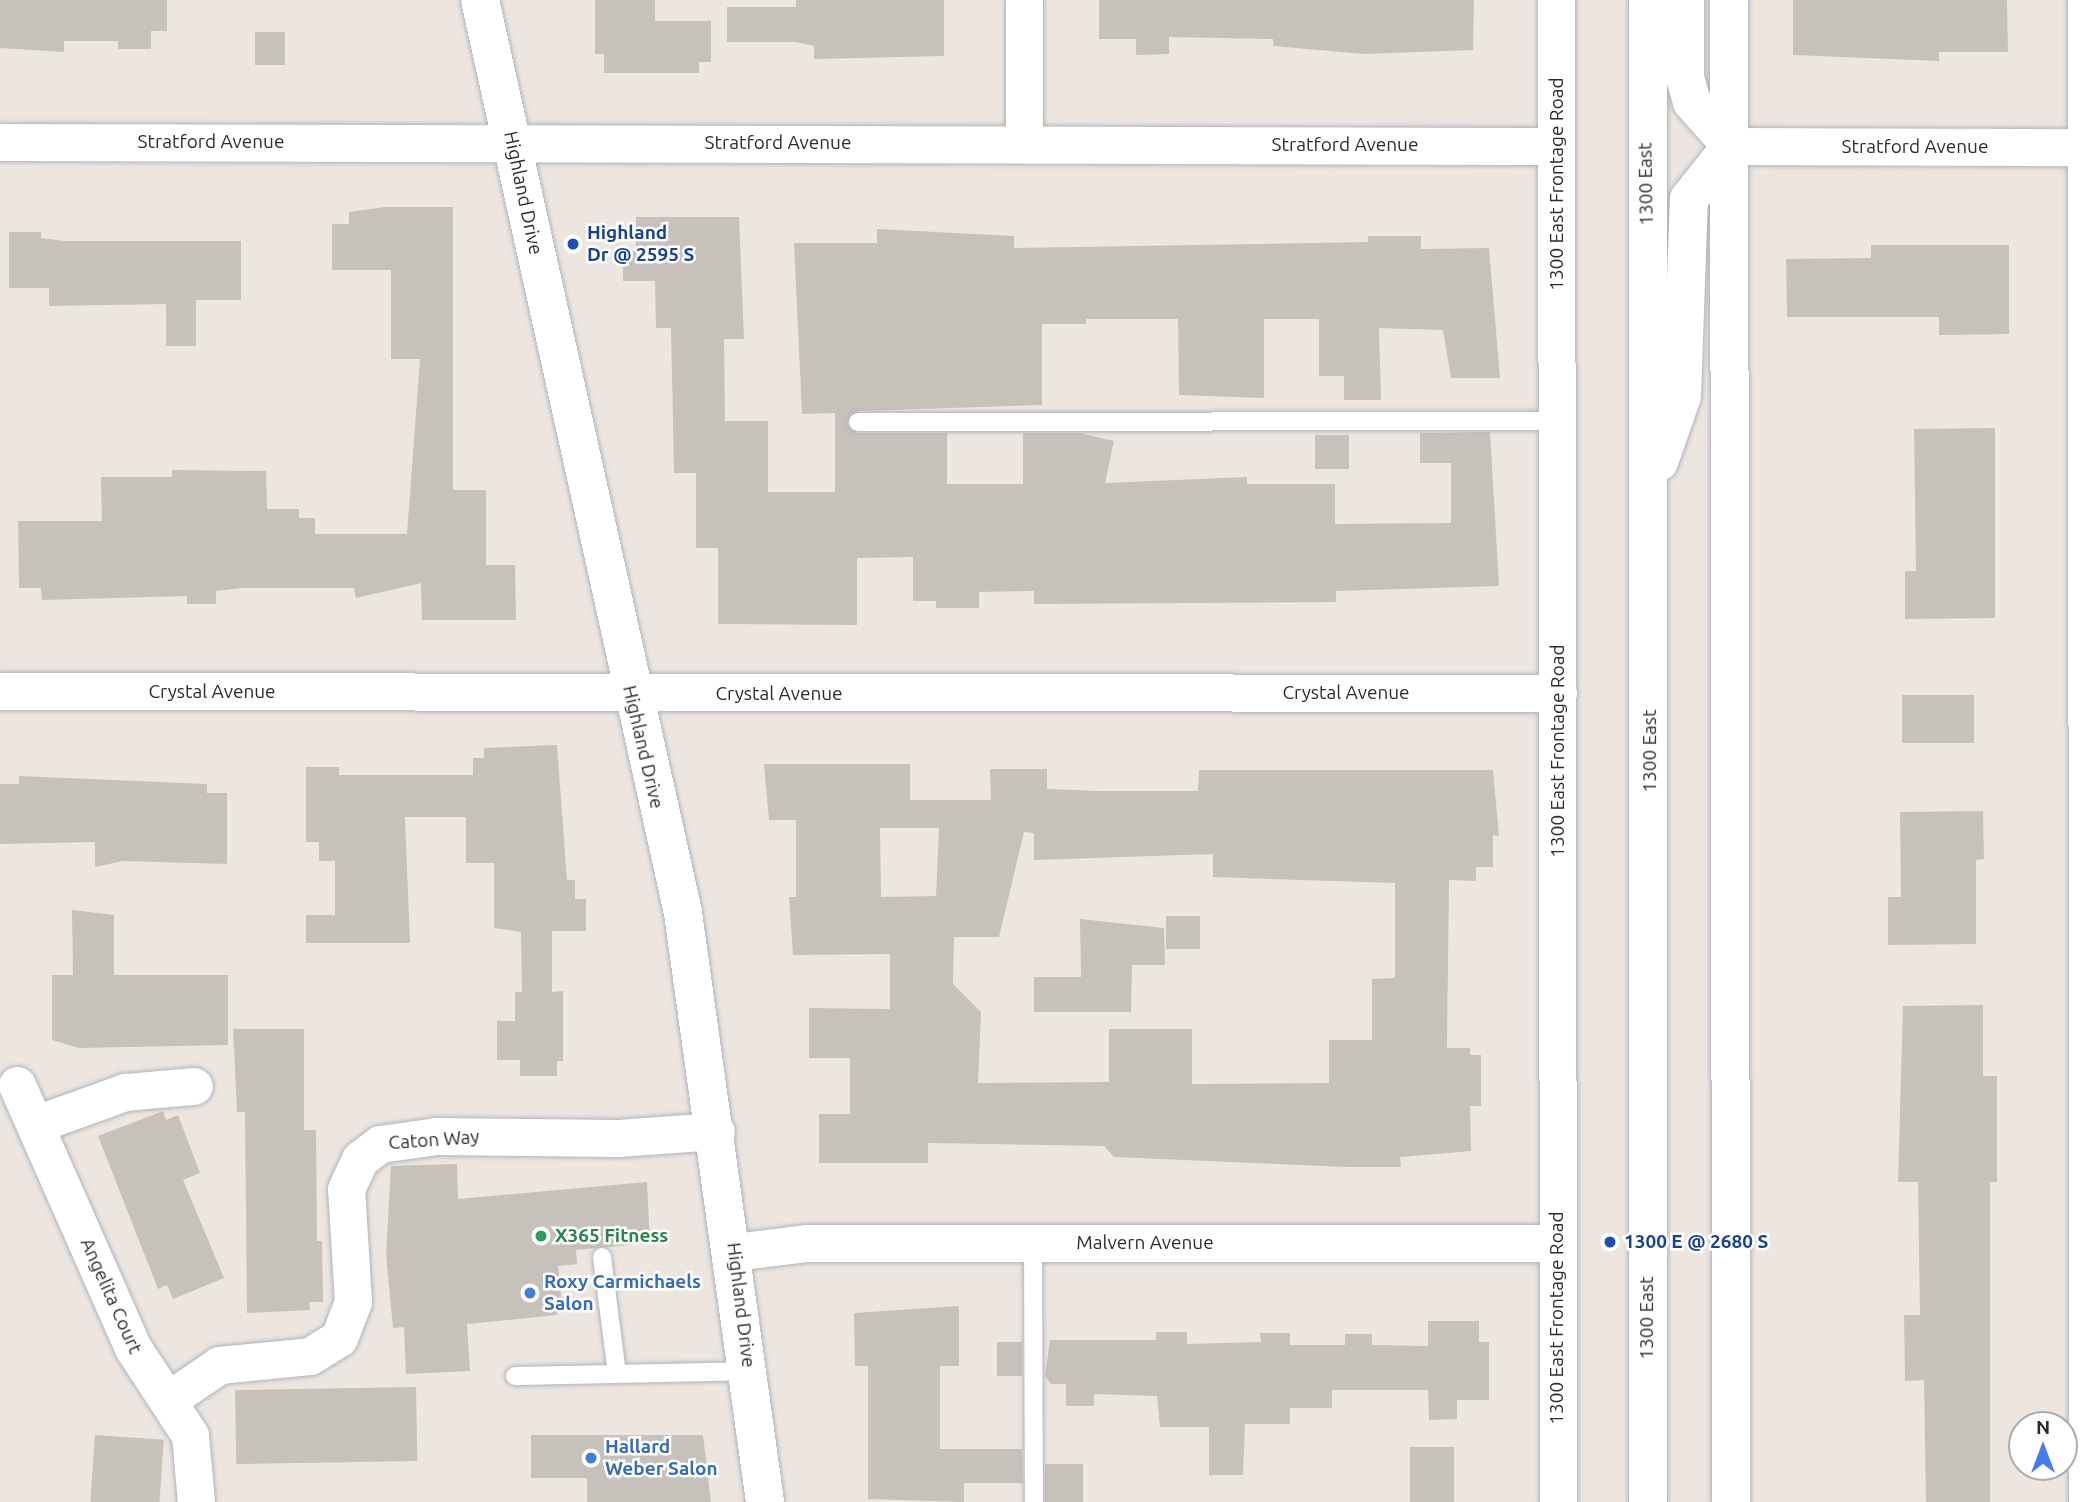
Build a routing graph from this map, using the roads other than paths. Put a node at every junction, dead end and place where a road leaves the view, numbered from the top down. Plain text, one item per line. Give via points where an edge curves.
1 (480, 0) edge
2 (1024, 0) edge
3 (1556, 0) edge
4 (1648, 0) edge
5 (1685, 0) edge
6 (1729, 0) edge
7 (2086, 0) edge
8 (0, 142) edge
9 (513, 142) junction
10 (1024, 143) junction
11 (1556, 146) junction
12 (1731, 146) junction
13 (2092, 147) edge
14 (1557, 421) junction
15 (858, 422) dead end
16 (1650, 488) junction
17 (0, 691) edge
18 (1558, 693) junction
19 (630, 694) junction
20 (17, 1084) dead end
21 (194, 1086) dead end
22 (36, 1124) junction
23 (716, 1131) junction
24 (1033, 1243) junction
25 (1557, 1243) junction
26 (734, 1252) junction
27 (602, 1257) dead end
28 (749, 1371) junction
29 (617, 1374) junction
30 (515, 1376) dead end
31 (171, 1398) junction
32 (195, 1502) edge
33 (765, 1502) edge
34 (1034, 1502) edge
35 (1558, 1502) edge
36 (1648, 1502) edge
37 (1731, 1502) edge
38 (2087, 1502) edge

1 - 9 main road, Highland Drive
2 - 10 street
3 - 11 street, 1300 East Frontage Road
4 - 16 main road, 1300 East
5 - 12 main road via 1685,78 1692,102
6 - 12 main road
7 - 13 street
8 - 9 street, Stratford Avenue
9 - 10 street, Stratford Avenue
9 - 19 main road, Highland Drive
10 - 11 street, Stratford Avenue
11 - 14 street, 1300 East Frontage Road
12 - 13 street, Stratford Avenue
12 - 16 main road via 1689,198 1682,396
12 - 37 main road
13 - 38 street
14 - 15 lane
14 - 18 street, 1300 East Frontage Road
16 - 36 main road, 1300 East
17 - 19 street, Crystal Avenue
18 - 19 street, Crystal Avenue
18 - 25 street, 1300 East Frontage Road
19 - 23 main road, Highland Drive via 683,913
20 - 22 street, Angelita Court
21 - 22 street via 125,1092
22 - 31 street, Angelita Court via 133,1348
23 - 26 main road, Highland Drive
23 - 31 street, Caton Way via 618,1138 436,1136 380,1144 360,1159 346,1189 353,1302 339,1338 310,1356 219,1365
24 - 25 street, Malvern Avenue
24 - 26 street, Malvern Avenue via 807,1243
24 - 34 lane
25 - 35 street, 1300 East Frontage Road
26 - 28 main road, Highland Drive
27 - 29 lane
28 - 29 lane
28 - 33 main road, Highland Drive
29 - 30 lane
31 - 32 street, Angelita Court via 190,1434

